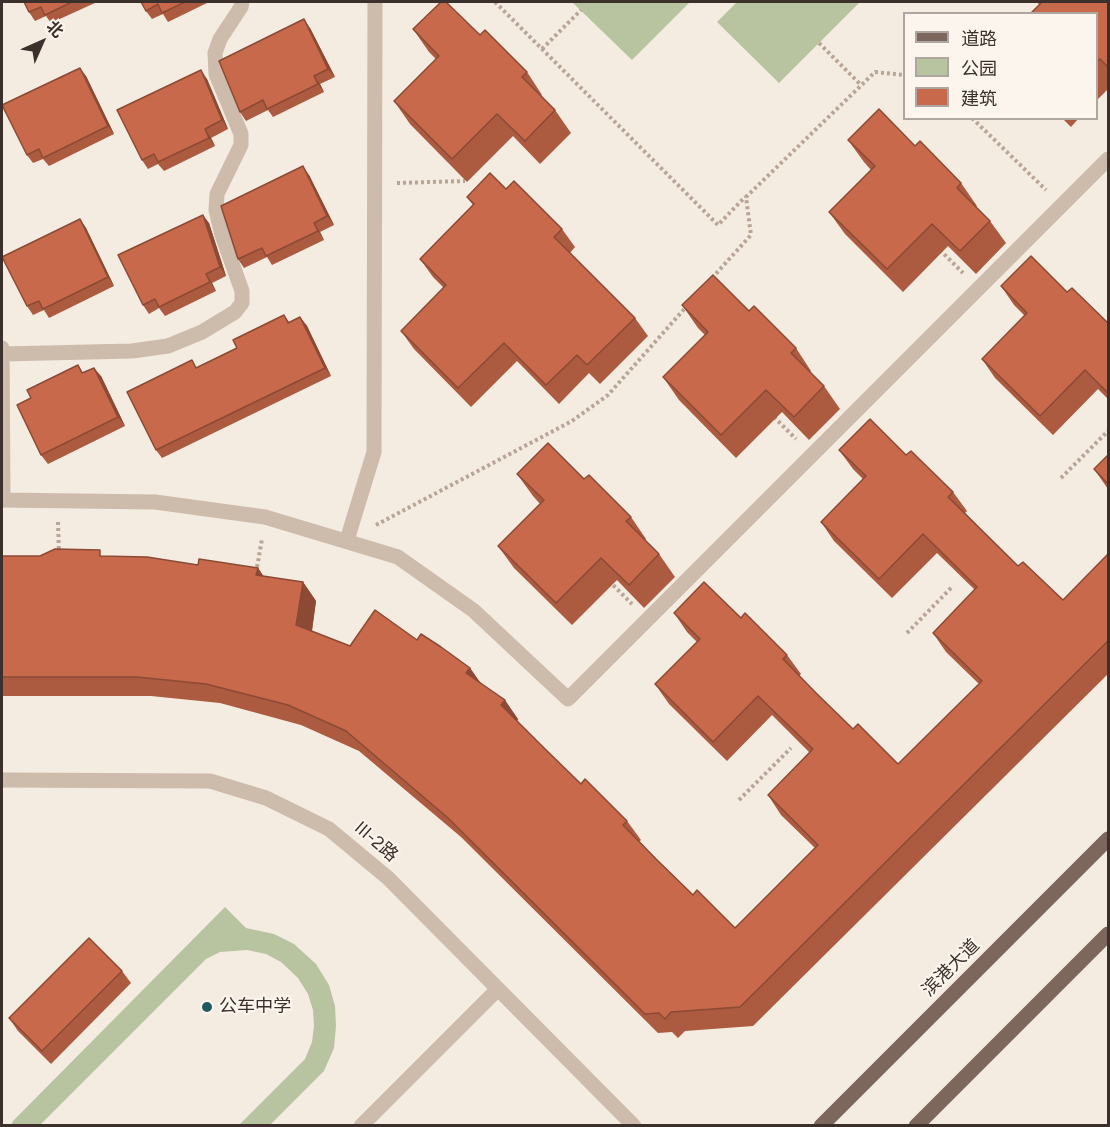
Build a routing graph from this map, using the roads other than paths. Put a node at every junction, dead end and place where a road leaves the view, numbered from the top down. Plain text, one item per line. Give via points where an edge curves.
1 (242, 2) edge
2 (375, 2) edge
3 (1108, 159) edge
4 (2, 348) edge
5 (2, 354) edge
6 (2, 500) edge
7 (347, 540) junction
8 (2, 780) edge
9 (1108, 839) edge
10 (1108, 934) edge
11 (498, 989) junction
12 (361, 1125) edge
13 (634, 1125) edge
14 (821, 1125) edge
15 (916, 1125) edge

1 - 5 street via 215,53 216,74 241,134 241,145 217,194 216,210 242,291 242,303 235,312 202,332 168,346 132,351
2 - 7 street via 374,452
3 - 7 street via 568,699 473,610 398,557
4 - 5 street
5 - 6 street
6 - 7 street via 155,502 265,517
8 - 11 street, III-2路 via 210,781 266,798 329,828 388,878
9 - 14 main road, 滨港大道
10 - 15 main road
11 - 12 street
11 - 13 street, III-2路

